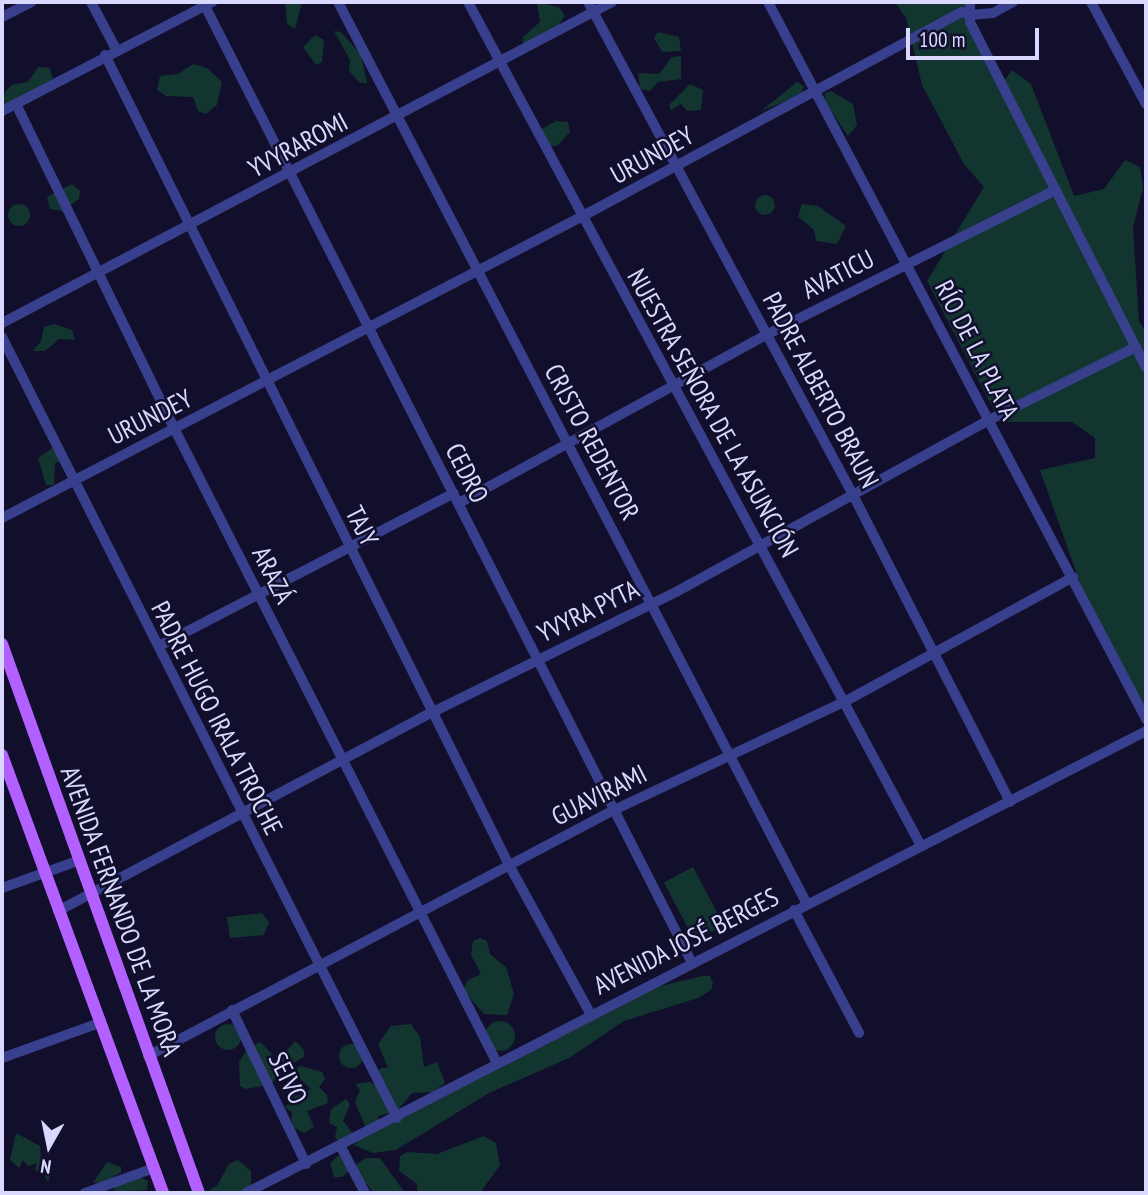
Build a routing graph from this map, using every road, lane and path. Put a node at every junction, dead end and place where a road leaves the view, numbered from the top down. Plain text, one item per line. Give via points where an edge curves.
1 (31, 2) edge
2 (91, 2) edge
3 (338, 2) edge
4 (468, 2) edge
5 (588, 2) edge
6 (612, 2) edge
7 (768, 2) edge
8 (970, 2) edge
9 (1013, 2) edge
10 (1091, 2) edge
11 (206, 3) edge
12 (593, 12) junction
13 (970, 15) junction
14 (2, 17) edge
15 (116, 49) junction
16 (105, 55) junction
17 (500, 62) junction
18 (814, 91) junction
19 (16, 104) junction
20 (1146, 104) edge
21 (2, 111) edge
22 (397, 117) junction
23 (675, 166) junction
24 (292, 172) junction
25 (1056, 190) junction
26 (581, 217) junction
27 (190, 225) junction
28 (907, 262) junction
29 (477, 271) junction
30 (99, 272) junction
31 (2, 323) edge
32 (369, 327) junction
33 (768, 334) junction
34 (2, 337) edge
35 (1136, 348) junction
36 (1146, 368) edge
37 (265, 381) junction
38 (674, 386) junction
39 (989, 420) junction
40 (174, 428) junction
41 (569, 442) junction
42 (72, 481) junction
43 (852, 494) junction
44 (456, 498) junction
45 (2, 518) edge
46 (761, 545) junction
47 (349, 548) junction
48 (1073, 578) junction
49 (260, 594) junction
50 (654, 603) junction
51 (2, 644) edge
52 (159, 646) junction
53 (934, 654) junction
54 (536, 660) junction
55 (844, 702) junction
56 (433, 712) junction
57 (1146, 719) edge
58 (1146, 731) edge
59 (732, 752) junction
60 (2, 755) edge
61 (344, 762) junction
62 (1010, 802) junction
63 (612, 811) junction
64 (242, 815) junction
65 (920, 844) junction
66 (80, 860) junction
67 (509, 864) junction
68 (44, 873) junction
69 (2, 888) edge
70 (91, 892) junction
71 (807, 904) junction
72 (794, 910) junction
73 (58, 911) junction
74 (419, 911) junction
75 (692, 963) junction
76 (317, 964) junction
77 (232, 1010) junction
78 (590, 1013) junction
79 (99, 1023) junction
80 (859, 1033) dead end
81 (148, 1056) junction
82 (2, 1058) edge
83 (498, 1063) junction
84 (397, 1118) junction
85 (341, 1147) junction
86 (306, 1164) junction
87 (154, 1168) junction
88 (85, 1193) edge
89 (163, 1193) edge
90 (199, 1193) edge
91 (246, 1193) edge
92 (365, 1193) edge

1 - 14 street
2 - 15 street
3 - 22 street, CRISTO REDENTOR
4 - 17 street, NUESTRA SEÑORA DE LA ASUNCIÓN
5 - 12 street, PADRE ALBERTO BRAUN
6 - 12 street, YVYRAROMI
7 - 18 street, RÍO DE LA PLATA
8 - 13 street
9 - 13 street, URUNDEY via 993,13
10 - 20 street
11 - 15 street
11 - 24 street, CEDRO
12 - 17 street, YVYRAROMI
12 - 23 street, PADRE ALBERTO BRAUN
13 - 18 street, URUNDEY via 962,12
13 - 25 street
15 - 16 street
16 - 19 street
16 - 27 street, TAJY
17 - 22 street, YVYRAROMI
17 - 26 street, NUESTRA SEÑORA DE LA ASUNCIÓN
18 - 23 street, URUNDEY
18 - 28 street, RÍO DE LA PLATA
19 - 21 street
19 - 30 street, ARAZÁ
22 - 24 street, YVYRAROMI
22 - 29 street, CRISTO REDENTOR
23 - 26 street, URUNDEY
23 - 33 street, PADRE ALBERTO BRAUN
24 - 27 street, YVYRAROMI
24 - 32 street, CEDRO
25 - 28 street, AVATICU via 926,259
25 - 35 street
26 - 29 street, URUNDEY
26 - 38 street, NUESTRA SEÑORA DE LA ASUNCIÓN
27 - 30 street, YVYRAROMI
27 - 37 street, TAJY
28 - 33 street, AVATICU
28 - 39 street, RÍO DE LA PLATA
29 - 32 street, URUNDEY
29 - 41 street, CRISTO REDENTOR
30 - 31 street, YVYRAROMI
30 - 40 street, ARAZÁ
32 - 37 street, URUNDEY
32 - 44 street, CEDRO
33 - 38 street, AVATICU
33 - 43 street, PADRE ALBERTO BRAUN
34 - 42 street, PADRE HUGO IRALA TROCHE
35 - 36 street
35 - 39 street, YVYRA PYTA
37 - 40 street, URUNDEY
37 - 47 street, TAJY
38 - 41 street, AVATICU
38 - 46 street, NUESTRA SEÑORA DE LA ASUNCIÓN
39 - 43 street, YVYRA PYTA
39 - 48 street, RÍO DE LA PLATA
40 - 42 street, URUNDEY
40 - 49 street, ARAZÁ
41 - 44 street, AVATICU
41 - 50 street, CRISTO REDENTOR
42 - 45 street, URUNDEY
42 - 52 street, PADRE HUGO IRALA TROCHE
43 - 46 street, YVYRA PYTA
43 - 53 street, PADRE ALBERTO BRAUN
44 - 47 street, AVATICU
44 - 54 street, CEDRO
46 - 50 street, YVYRA PYTA
46 - 55 street, NUESTRA SEÑORA DE LA ASUNCIÓN
47 - 49 street, AVATICU
47 - 56 street, TAJY
48 - 53 street, GUAVIRAMI
48 - 57 street, RÍO DE LA PLATA
49 - 52 street, AVATICU
49 - 61 street, ARAZÁ
50 - 54 street, YVYRA PYTA
50 - 59 street, CRISTO REDENTOR
51 - 66 main road, AVENIDA FERNANDO DE LA MORA
52 - 64 street, PADRE HUGO IRALA TROCHE
53 - 55 street, GUAVIRAMI
53 - 62 street, PADRE ALBERTO BRAUN
54 - 56 street, YVYRA PYTA
54 - 63 street, CEDRO
55 - 59 street, GUAVIRAMI
55 - 65 street, NUESTRA SEÑORA DE LA ASUNCIÓN
56 - 61 street, YVYRA PYTA
56 - 67 street, TAJY
58 - 62 street, AVENIDA JOSÉ BERGES
59 - 63 street, GUAVIRAMI
59 - 71 street, CRISTO REDENTOR
60 - 68 main road
61 - 64 street, YVYRA PYTA
61 - 74 street, ARAZÁ
62 - 65 street, AVENIDA JOSÉ BERGES
63 - 67 street, GUAVIRAMI
63 - 75 street, CEDRO
64 - 70 street, YVYRA PYTA
64 - 76 street, PADRE HUGO IRALA TROCHE
65 - 71 street, AVENIDA JOSÉ BERGES
66 - 68 street
66 - 70 main road, AVENIDA FERNANDO DE LA MORA
67 - 74 street, GUAVIRAMI
67 - 78 street, TAJY
68 - 69 street
68 - 73 main road
70 - 73 street, YVYRA PYTA
70 - 81 main road, AVENIDA FERNANDO DE LA MORA
71 - 72 street, AVENIDA JOSÉ BERGES
72 - 75 street, AVENIDA JOSÉ BERGES
72 - 80 street
73 - 79 main road
74 - 76 street, GUAVIRAMI
74 - 83 street, ARAZÁ
75 - 78 street, AVENIDA JOSÉ BERGES
76 - 77 street, GUAVIRAMI
76 - 84 street, PADRE HUGO IRALA TROCHE
77 - 81 street, GUAVIRAMI
77 - 86 street, SEIVO
78 - 83 street, AVENIDA JOSÉ BERGES
79 - 82 street
79 - 87 main road
81 - 90 main road, AVENIDA FERNANDO DE LA MORA
83 - 84 street, AVENIDA JOSÉ BERGES
84 - 85 street, AVENIDA JOSÉ BERGES
85 - 86 street, AVENIDA JOSÉ BERGES
85 - 92 street
86 - 91 street, AVENIDA JOSÉ BERGES
87 - 88 street
87 - 89 main road

